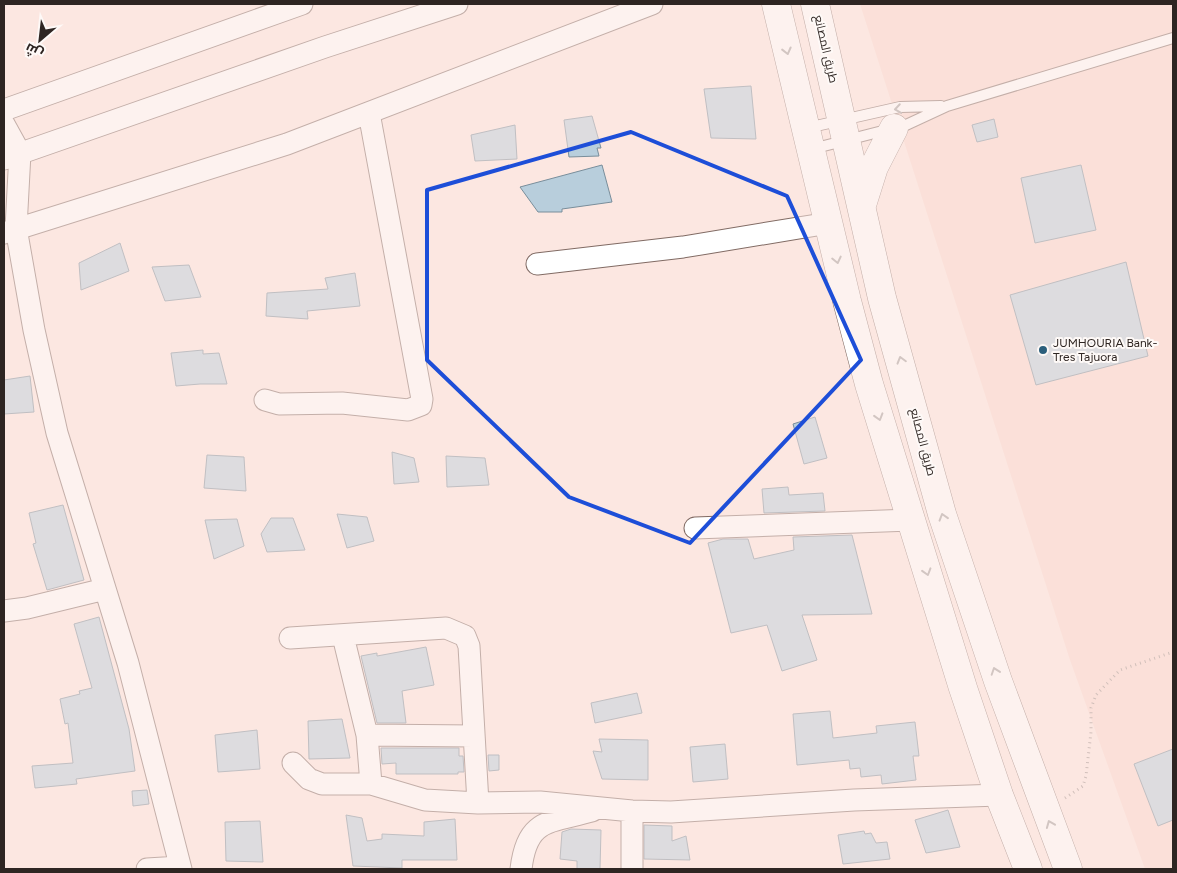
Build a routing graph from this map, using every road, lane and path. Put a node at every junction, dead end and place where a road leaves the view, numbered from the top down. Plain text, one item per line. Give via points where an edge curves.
1 (302, 4) edge
2 (457, 4) edge
3 (652, 4) edge
4 (776, 4) edge
5 (815, 4) edge
6 (1173, 38) edge
7 (947, 106) junction
8 (4, 110) edge
9 (370, 113) junction
10 (4, 124) edge
11 (894, 128) junction
12 (845, 130) junction
13 (809, 139) junction
14 (12, 156) edge
15 (862, 206) junction
16 (829, 223) junction
17 (10, 230) edge
18 (537, 264) dead end
19 (265, 400) dead end
20 (910, 520) junction
21 (695, 528) dead end
22 (105, 589) junction
23 (4, 611) edge
24 (344, 636) junction
25 (290, 638) dead end
26 (1173, 652) edge
27 (368, 735) junction
28 (474, 736) junction
29 (293, 763) dead end
30 (371, 784) junction
31 (999, 795) junction
32 (478, 803) junction
33 (602, 809) junction
34 (1045, 810) junction
35 (632, 811) junction
36 (180, 868) edge
37 (147, 869) edge
38 (521, 869) edge
39 (632, 869) edge
40 (1028, 869) edge
41 (1068, 869) edge

1 - 8 street
2 - 14 street via 325,46
3 - 9 street
4 -> 13 main road
5 - 12 main road, طريق المصانع
6 - 7 lane
7 - 11 lane
7 -> 12 lane via 900,107
9 - 17 street via 287,144
9 - 19 street via 421,404 408,410 342,403 278,404
10 - 14 street
11 - 12 lane
11 - 15 main road via 874,167
12 - 13 lane
12 - 13 lane
12 - 15 main road, طريق المصانع
13 - 16 main road
14 - 17 street
34 -> 15 main road, طريق المصانع via 942,514 882,298
16 - 18 street via 683,247
16 -> 20 main road via 869,384
17 - 22 street via 57,433
20 - 21 street
20 -> 31 main road
22 - 23 street
22 - 36 street via 128,663
24 - 25 street
24 - 27 street
24 - 28 street via 446,628 465,636 469,646
26 - 34 path via 1120,670 1096,695 1091,708 1091,732 1082,786
27 - 28 street
27 - 30 street
28 - 32 street
29 - 30 street via 309,779 322,784
30 - 32 street via 426,800
31 - 35 street via 671,812
31 - 40 main road
32 - 33 street via 540,802
33 - 35 street
33 - 38 street via 539,826 530,834 523,849
41 -> 34 main road, طريق المصانع
35 - 39 street
36 - 37 street

